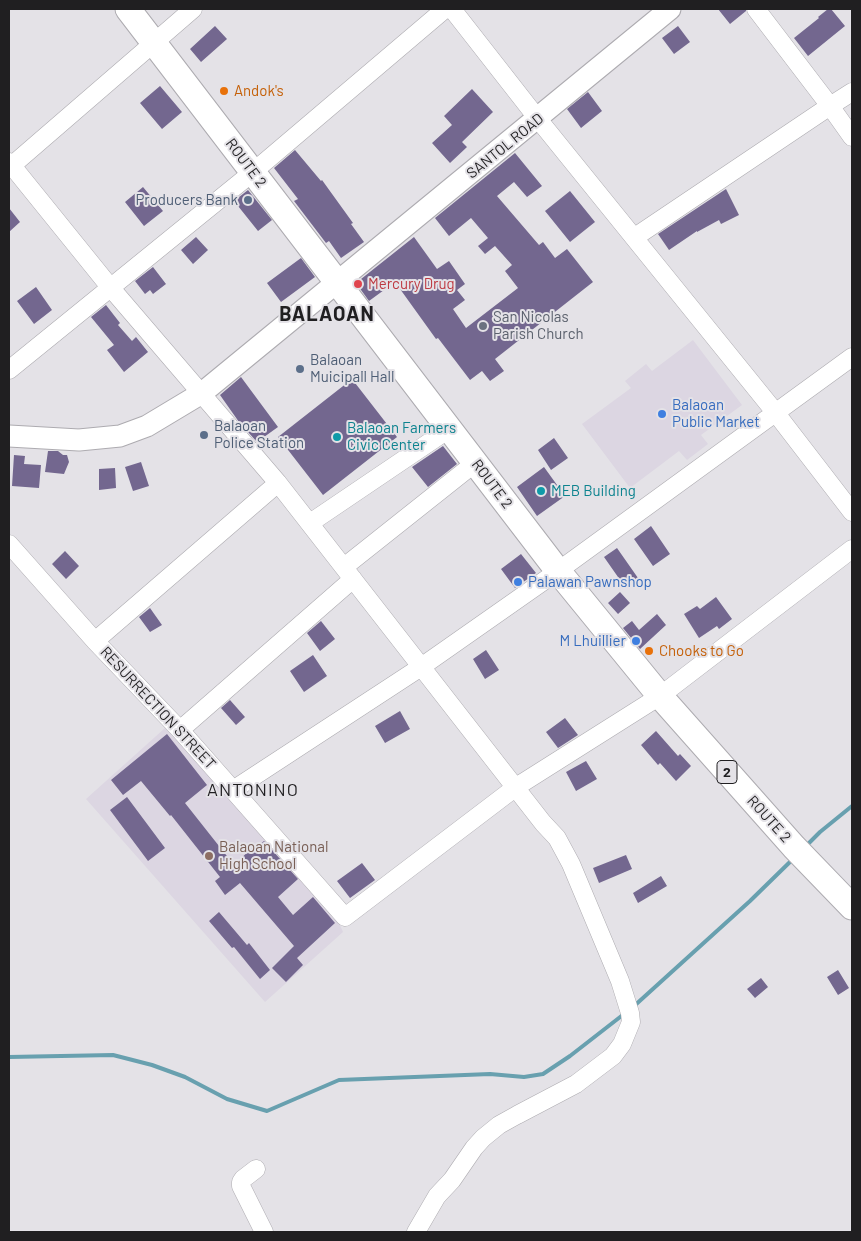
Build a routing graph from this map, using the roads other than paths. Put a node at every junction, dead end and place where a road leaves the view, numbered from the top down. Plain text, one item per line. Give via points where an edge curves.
1 (128, 9) edge
2 (193, 9) edge
3 (445, 9) edge
4 (452, 9) edge
5 (670, 9) edge
6 (756, 9) edge
7 (155, 43) junction
8 (852, 92) edge
9 (830, 106) junction
10 (538, 119) junction
11 (852, 137) edge
12 (10, 165) edge
13 (253, 172) junction
14 (635, 237) junction
15 (338, 281) junction
16 (110, 287) junction
17 (852, 357) edge
18 (9, 370) edge
19 (202, 393) junction
20 (775, 412) junction
21 (449, 429) junction
22 (9, 436) edge
23 (475, 463) junction
24 (278, 483) junction
25 (852, 512) edge
26 (310, 524) junction
27 (9, 544) edge
28 (852, 549) edge
29 (558, 572) junction
30 (349, 573) junction
31 (95, 641) junction
32 (421, 667) junction
33 (660, 696) junction
34 (180, 730) junction
35 (516, 788) junction
36 (233, 790) junction
37 (852, 907) edge
38 (256, 1169) dead end
39 (264, 1232) edge
40 (416, 1232) edge

1 - 7 highway, 2
2 - 7 street
3 - 13 street
4 - 10 street
5 - 10 main road, SANTOL ROAD
6 - 9 street
7 - 12 street
7 - 13 highway, ROUTE 2 / 2
8 - 9 street
9 - 11 street
9 - 14 street
10 - 14 street
10 - 15 main road, SANTOL ROAD
12 - 16 street
13 - 15 highway, ROUTE 2 / 2
13 - 16 street
14 - 20 street
15 - 19 main road, SANTOL ROAD
15 - 21 highway, ROUTE 2 / 2
16 - 18 street
16 - 19 street
17 - 20 street
19 - 22 main road, SANTOL ROAD via 148,426 120,436 78,440
19 - 24 street
20 - 25 street
20 - 29 street
21 - 23 highway, ROUTE 2 / 2
21 - 26 street
23 - 29 highway, ROUTE 2 / 2
23 - 30 street
24 - 26 street
24 - 31 street
26 - 30 street
27 - 31 street, RESURRECTION STREET
28 - 33 street
29 - 32 street
29 - 33 highway, ROUTE 2 / 2
30 - 32 street
30 - 34 street
31 - 34 street, RESURRECTION STREET
32 - 35 street
32 - 36 street
33 - 35 street
33 - 37 highway, ROUTE 2 / 2
34 - 36 street, RESURRECTION STREET
35 - 36 street, RESURRECTION STREET via 345,917
35 - 40 street via 564,850 620,981 631,1022 613,1056 576,1084 517,1115 483,1138 437,1196
38 - 39 street via 243,1179 241,1186

